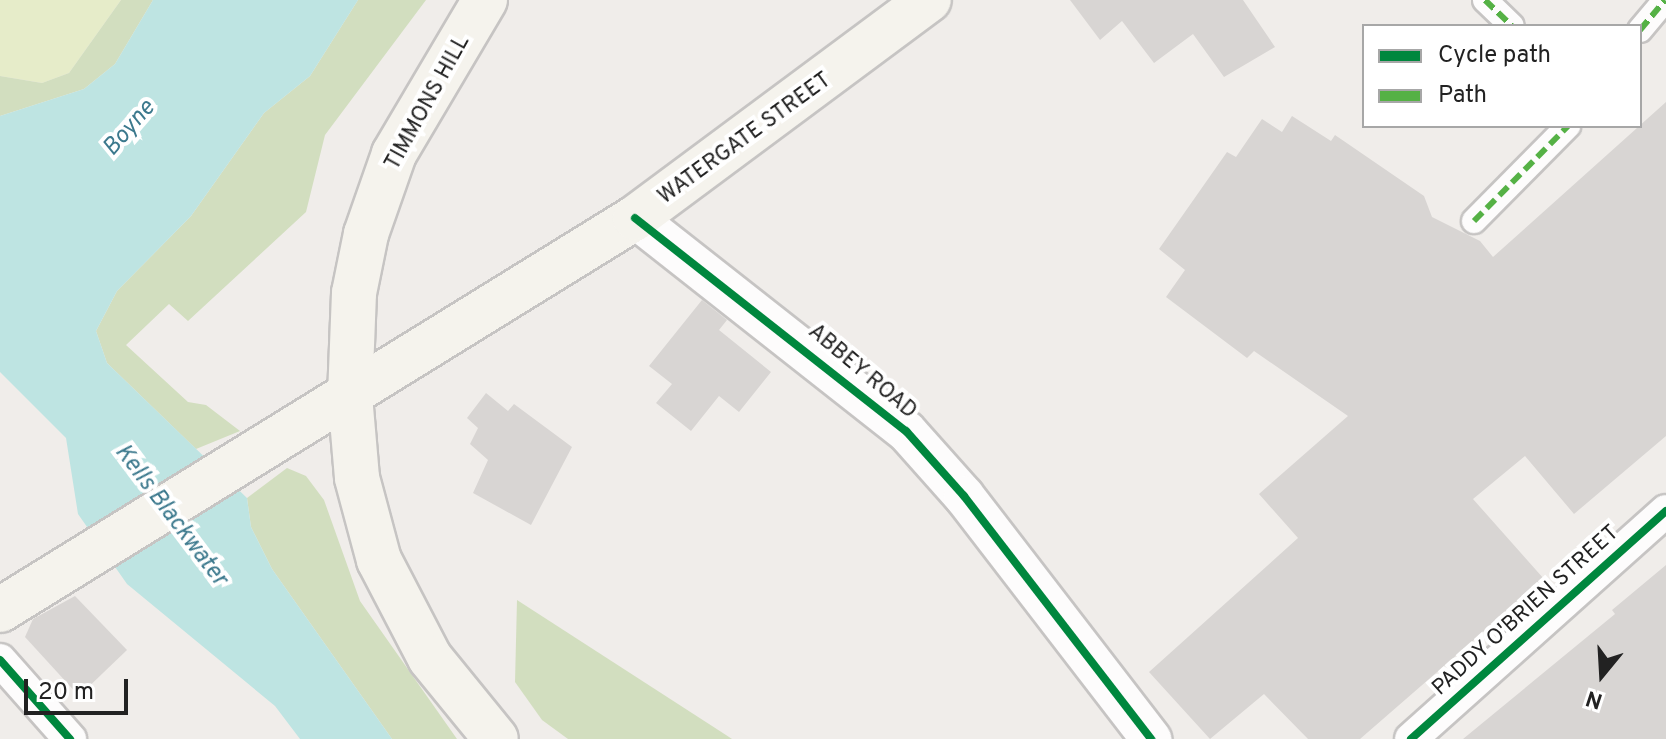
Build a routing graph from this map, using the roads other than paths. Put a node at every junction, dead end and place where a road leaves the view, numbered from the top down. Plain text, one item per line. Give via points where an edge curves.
1 (485, 0) edge
2 (929, 0) edge
3 (1485, 0) edge
4 (1665, 0) edge
5 (1510, 24) edge
6 (1642, 28) edge
7 (1566, 128) edge
8 (635, 218) junction
9 (1474, 221) dead end
10 (350, 396) junction
11 (1666, 511) edge
12 (0, 610) edge
13 (0, 660) edge
14 (70, 739) edge
15 (496, 739) edge
16 (1151, 739) edge
17 (1411, 739) edge

1 - 10 main road, TIMMONS HILL via 394,154 366,234 354,293
2 - 8 main road, WATERGATE STREET
3 - 5 street
4 - 6 street
7 - 9 street
8 - 10 main road, WATERGATE STREET
8 - 16 street, ABBEY ROAD via 906,431 964,496
10 - 12 main road, WATERGATE STREET
10 - 15 main road, TIMMONS HILL via 357,478 379,560 430,658
11 - 17 street, PADDY O'BRIEN STREET
13 - 14 street

